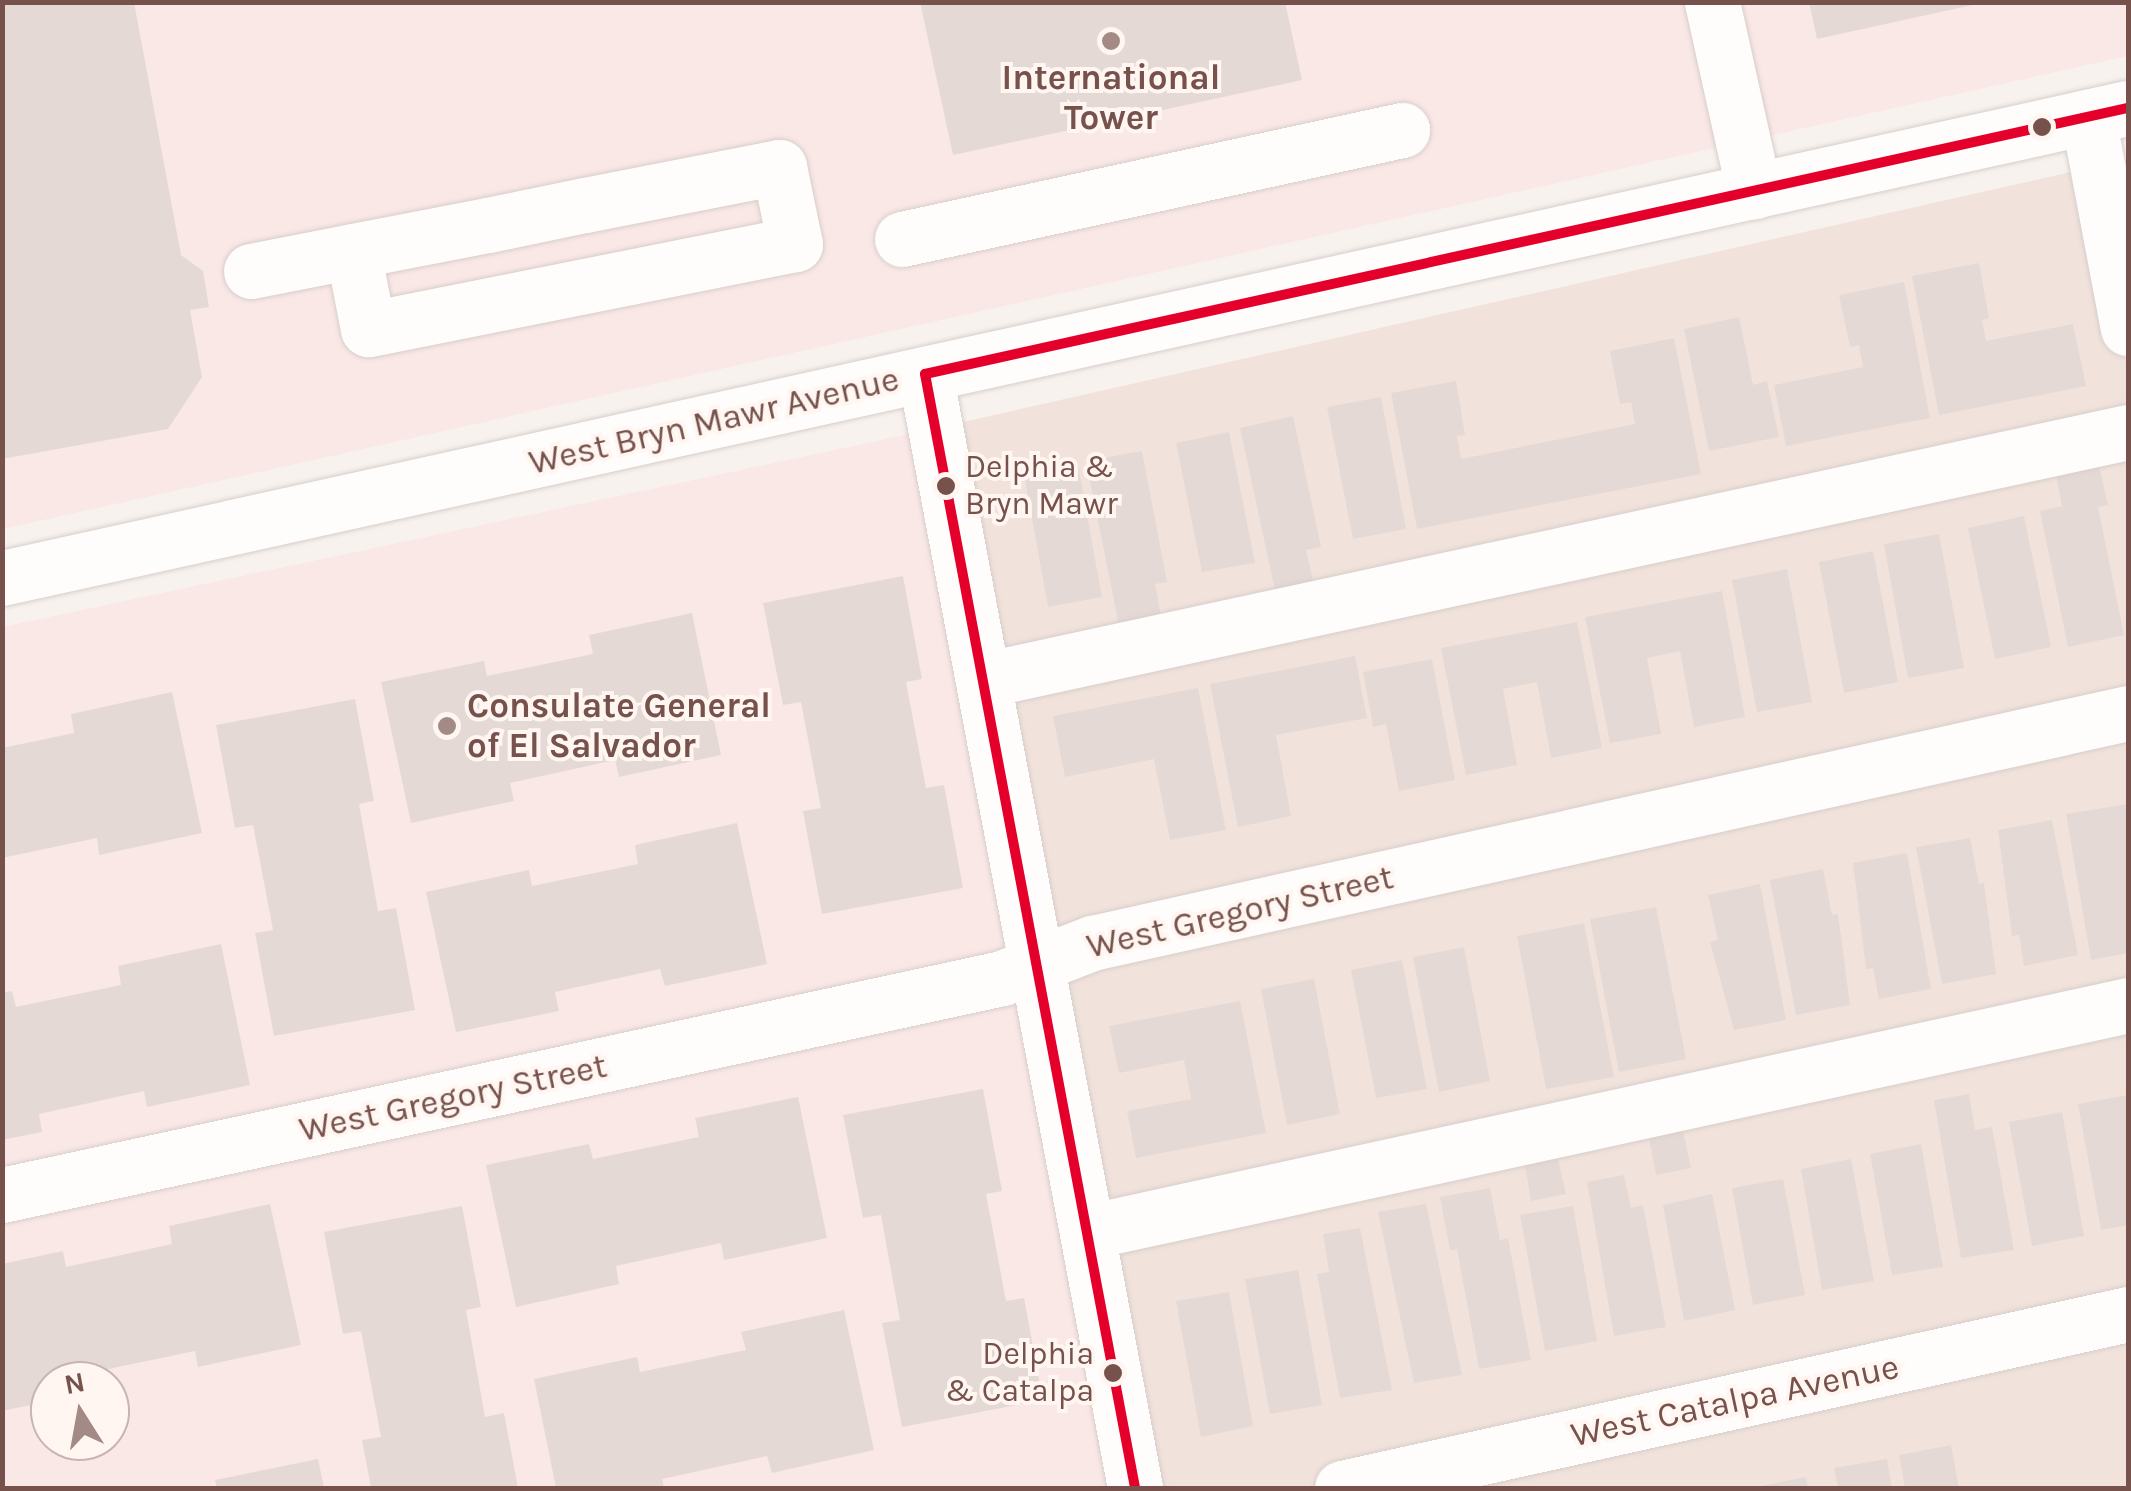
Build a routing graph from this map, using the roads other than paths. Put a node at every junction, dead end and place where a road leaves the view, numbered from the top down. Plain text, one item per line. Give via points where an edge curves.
1 (1712, 2) edge
2 (2108, 113) edge
3 (1402, 130) dead end
4 (1754, 191) junction
5 (902, 240) dead end
6 (352, 251) junction
7 (251, 271) dead end
8 (2128, 328) edge
9 (925, 374) junction
10 (2128, 432) edge
11 (2, 578) edge
12 (983, 680) junction
13 (2128, 713) edge
14 (1036, 965) junction
15 (2128, 1005) edge
16 (2, 1196) edge
17 (1087, 1232) junction
18 (2128, 1314) edge
19 (1135, 1488) edge
20 (1342, 1488) edge

1 - 4 street
2 - 4 street, West Bryn Mawr Avenue
2 - 8 street
3 - 5 street
4 - 9 street, West Bryn Mawr Avenue
6 - 6 street via 779,168 795,244 368,328
6 - 7 street
9 - 11 street, West Bryn Mawr Avenue
9 - 12 street
10 - 12 street
12 - 14 street
13 - 14 street, West Gregory Street via 1092,944
14 - 16 street, West Gregory Street via 1002,978
14 - 17 street
15 - 17 street
17 - 19 street
18 - 20 street, West Catalpa Avenue

